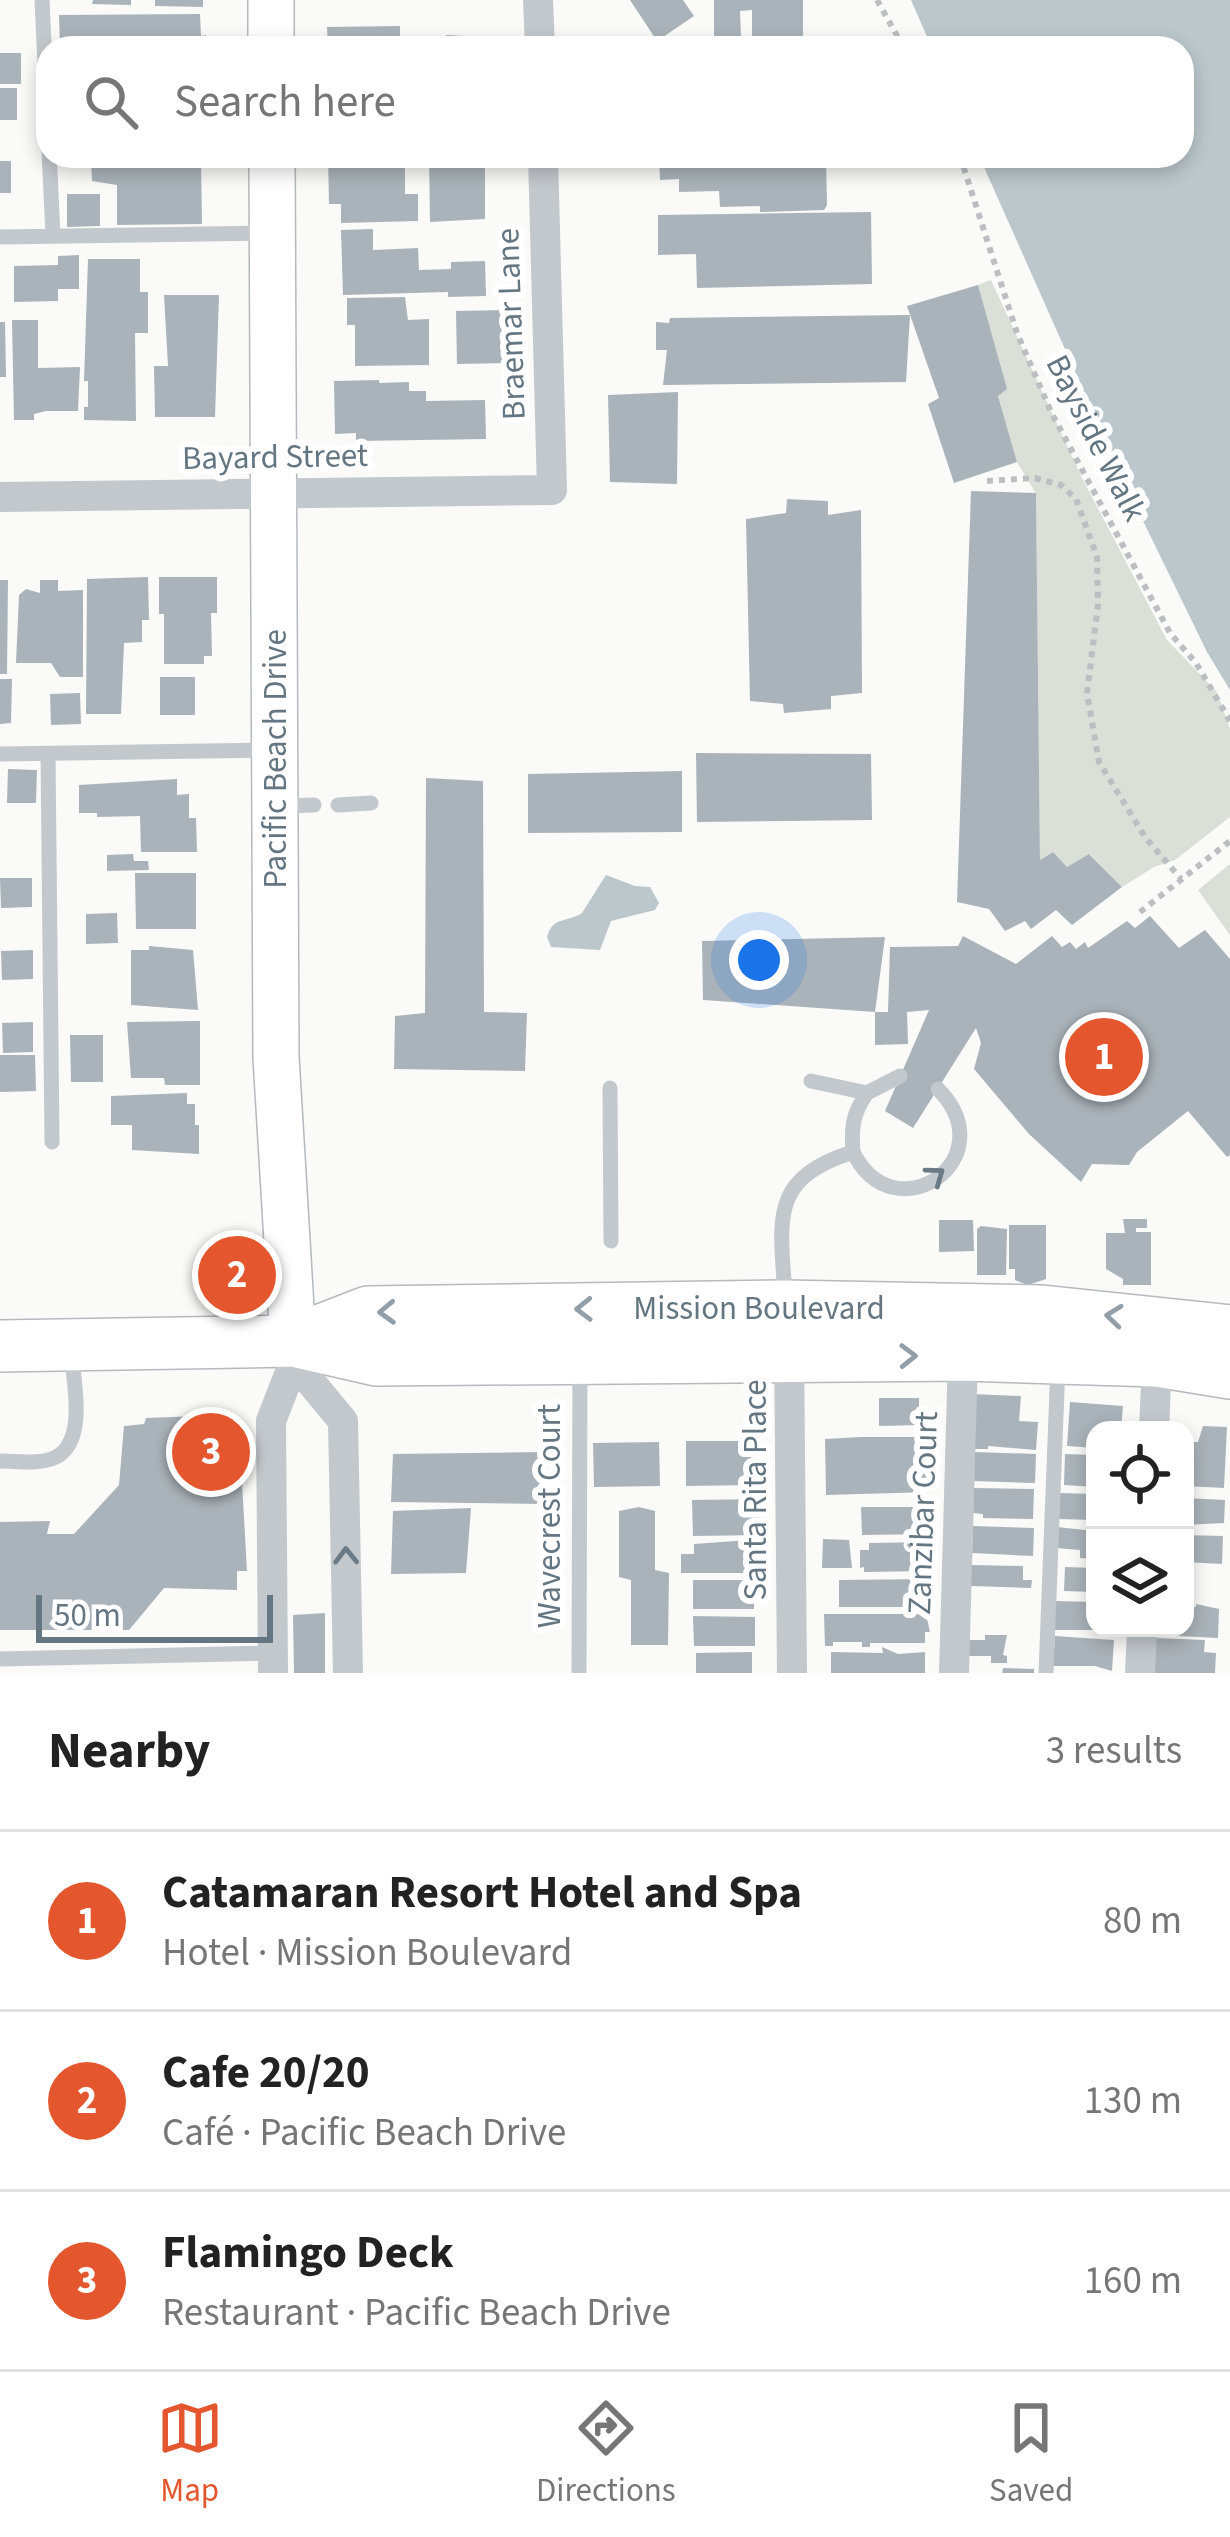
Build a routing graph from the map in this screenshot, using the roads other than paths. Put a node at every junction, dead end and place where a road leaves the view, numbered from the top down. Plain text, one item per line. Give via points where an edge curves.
1 (42, 0) edge
2 (271, 0) edge
3 (538, 0) edge
4 (44, 36) edge
5 (272, 36) edge
6 (540, 36) edge
7 (49, 168) edge
8 (272, 168) edge
9 (543, 168) edge
10 (272, 233) junction
11 (52, 236) junction
12 (0, 237) edge
13 (552, 490) joint
14 (274, 493) junction
15 (0, 496) edge
16 (275, 750) junction
17 (0, 754) edge
18 (48, 754) junction
19 (371, 803) dead end
20 (338, 805) dead end
21 (900, 1076) dead end
22 (811, 1082) dead end
23 (610, 1088) dead end
24 (938, 1089) dead end
25 (867, 1093) junction
26 (52, 1142) dead end
27 (853, 1152) junction
28 (610, 1241) dead end
29 (785, 1306) junction
30 (1230, 1331) edge
31 (70, 1345) junction
32 (0, 1346) edge
33 (294, 1352) junction
34 (963, 1355) junction
35 (790, 1358) junction
36 (580, 1359) junction
37 (1058, 1359) junction
38 (1157, 1360) junction
39 (1230, 1373) edge
40 (1154, 1421) edge
41 (0, 1461) edge
42 (1142, 1637) edge
43 (0, 1659) edge
44 (273, 1663) edge
45 (348, 1673) edge
46 (578, 1673) edge
47 (792, 1673) edge
48 (954, 1673) edge
49 (1046, 1673) edge
50 (1140, 1673) edge

1 - 4 lane
2 - 5 street
3 - 6 street
7 - 11 lane
8 - 10 street, Pacific Beach Drive
9 - 13 street, Braemar Lane
10 - 11 lane
10 - 14 street, Pacific Beach Drive
11 - 12 lane
13 - 14 street, Bayard Street
14 - 15 street, Bayard Street
14 - 16 street, Pacific Beach Drive
16 - 18 lane
16 - 33 street, Pacific Beach Drive via 295,806 276,1057
17 - 18 lane
18 - 26 lane
19 - 20 lane
21 - 25 lane
22 - 25 lane
23 - 28 lane
27 -> 24 lane via 889,1186 908,1190 943,1174 961,1141 952,1103
25 - 27 lane via 851,1126
27 - 29 lane via 799,1179 782,1209
30 -> 29 main road, Mission Boulevard via 1077,1313
29 -> 33 main road, Mission Boulevard via 368,1312
29 - 35 street, Santa Rita Place
31 - 32 main road, Mission Boulevard
31 - 33 main road, Mission Boulevard
31 - 41 lane via 75,1411 67,1448 56,1458
33 - 36 main road, Mission Boulevard
33 - 44 street, Pacific Beach Drive via 272,1421
45 -> 33 street via 343,1421
35 -> 34 main road, Mission Boulevard
34 - 37 main road, Mission Boulevard
34 - 48 street, Zanzibar Court
35 - 36 main road, Mission Boulevard
35 - 47 street, Santa Rita Place
36 - 46 lane, Wavecrest Court
37 - 38 main road, Mission Boulevard
37 - 49 lane
38 - 39 main road, Mission Boulevard
38 - 40 street
42 - 50 street
43 - 44 lane

